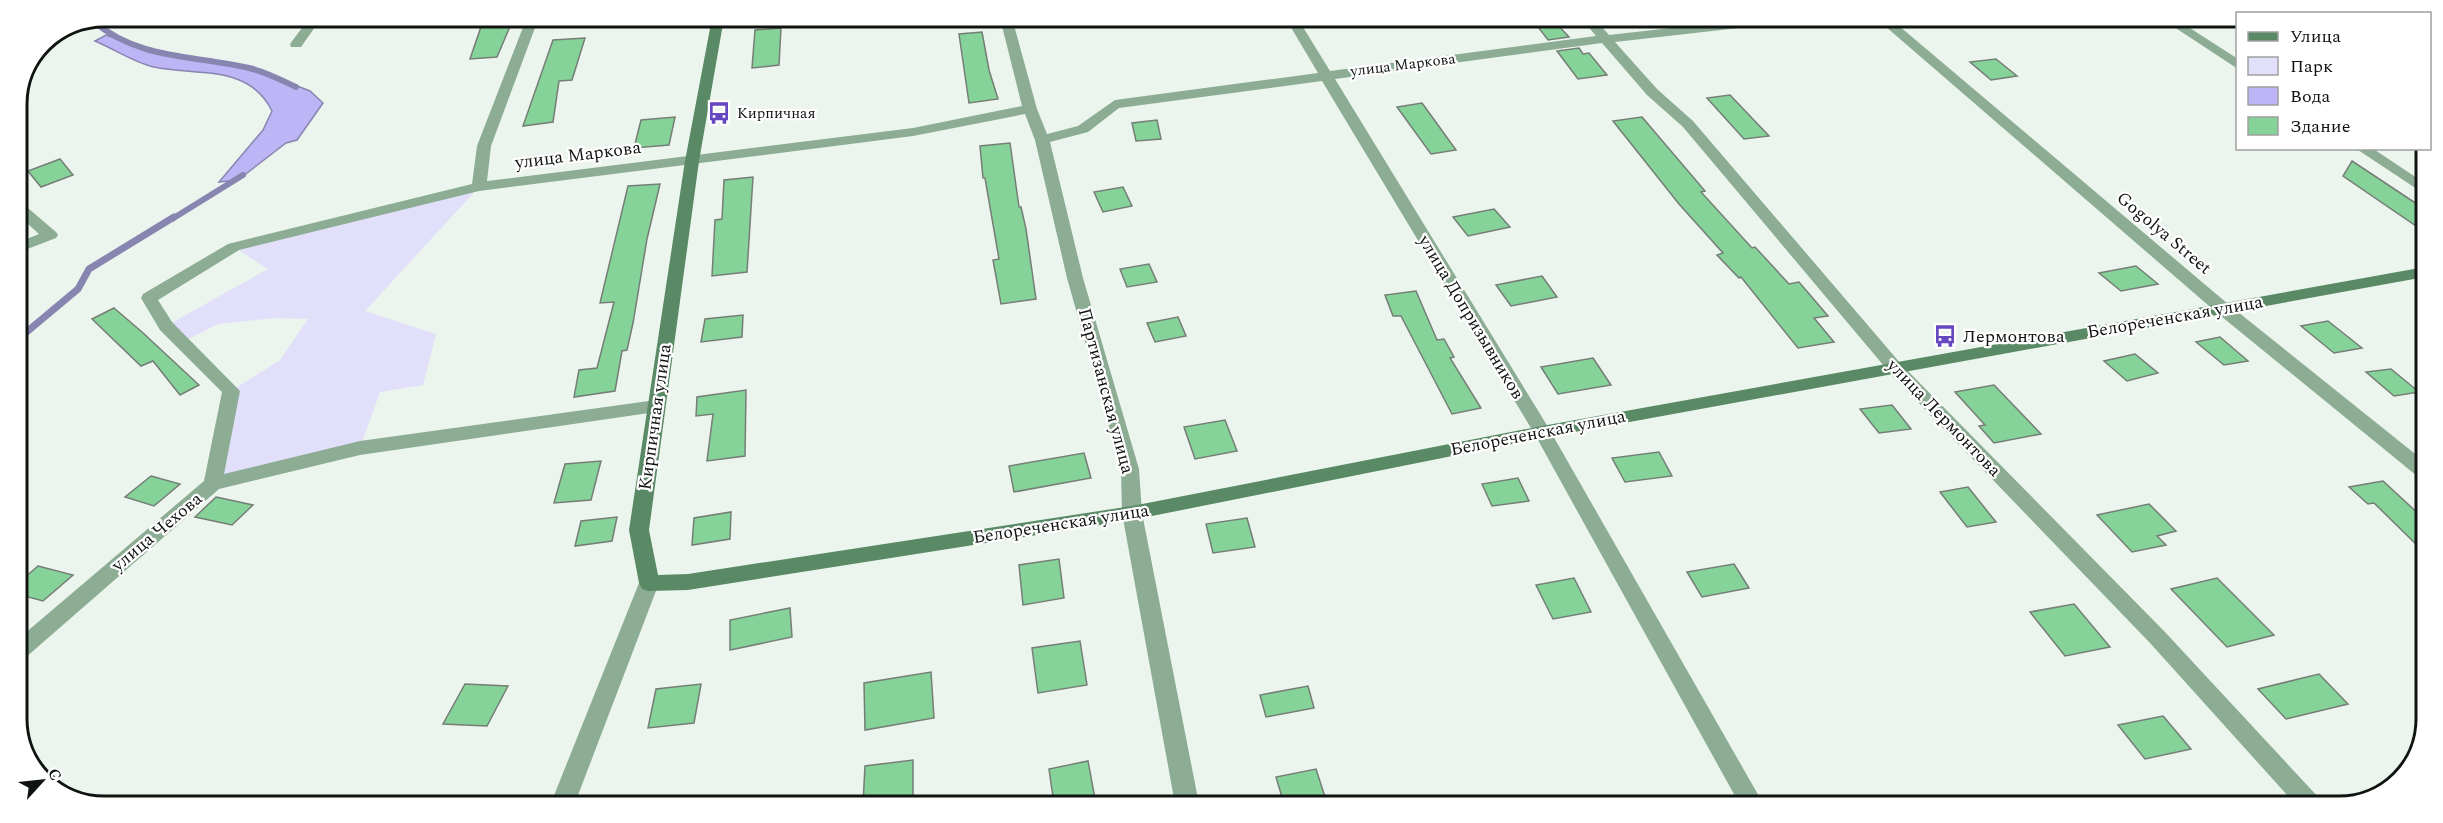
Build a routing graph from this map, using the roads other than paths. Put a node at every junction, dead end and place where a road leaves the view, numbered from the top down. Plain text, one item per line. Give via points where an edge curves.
1 (309, 27) edge
2 (529, 27) edge
3 (716, 27) edge
4 (1008, 27) edge
5 (1297, 27) edge
6 (1594, 27) edge
7 (1712, 27) edge
8 (1892, 27) edge
9 (2180, 27) edge
10 (1605, 39) junction
11 (296, 44) dead end
12 (2236, 64) edge
13 (1324, 75) junction
14 (1030, 110) junction
15 (1042, 140) junction
16 (2365, 150) edge
17 (692, 161) junction
18 (2416, 184) edge
19 (479, 187) junction
20 (27, 215) edge
21 (27, 244) edge
22 (2416, 274) edge
23 (149, 298) joint
24 (2222, 308) junction
25 (1895, 368) junction
26 (656, 406) junction
27 (1542, 432) junction
28 (2416, 465) edge
29 (213, 484) junction
30 (1132, 513) junction
31 (649, 583) junction
32 (27, 643) edge
33 (566, 796) edge
34 (1185, 796) edge
35 (1747, 796) edge
36 (2303, 796) edge

1 - 11 street
2 - 19 street via 484,146
3 - 17 street, Кирпичная улица
4 - 14 street, Партизанская улица
5 - 13 street, улица Допризывников
6 - 10 street, улица Лермонтова
7 - 10 street, улица Маркова
8 - 24 street, Gogolya Street
9 - 12 street
10 - 13 street, улица Маркова
10 - 25 street, улица Лермонтова via 1652,92 1688,124
13 - 15 street, улица Маркова via 1115,104 1083,129
13 - 27 street, улица Допризывников
14 - 15 street, Партизанская улица
14 - 17 street, улица Маркова via 913,132
15 - 30 street, Партизанская улица via 1075,278 1130,469
16 - 18 street
17 - 19 street, улица Маркова
17 - 26 street, Кирпичная улица
19 - 23 street, улица Маркова via 234,247
20 - 21 street via 50,235
22 - 24 street, Белореченская улица
23 - 29 street, улица Чехова via 166,326 231,391
24 - 25 street, Белореченская улица
24 - 28 street, Gogolya Street
25 - 27 street, Белореченская улица
25 - 36 street, улица Лермонтова via 2157,638
26 - 29 street via 360,448
26 - 31 street, Кирпичная улица via 639,530
27 - 30 street, Белореченская улица
27 - 35 street, улица Допризывников
29 - 32 street, улица Чехова
30 - 31 street, Белореченская улица via 688,582
30 - 34 street, Партизанская улица
31 - 33 street

